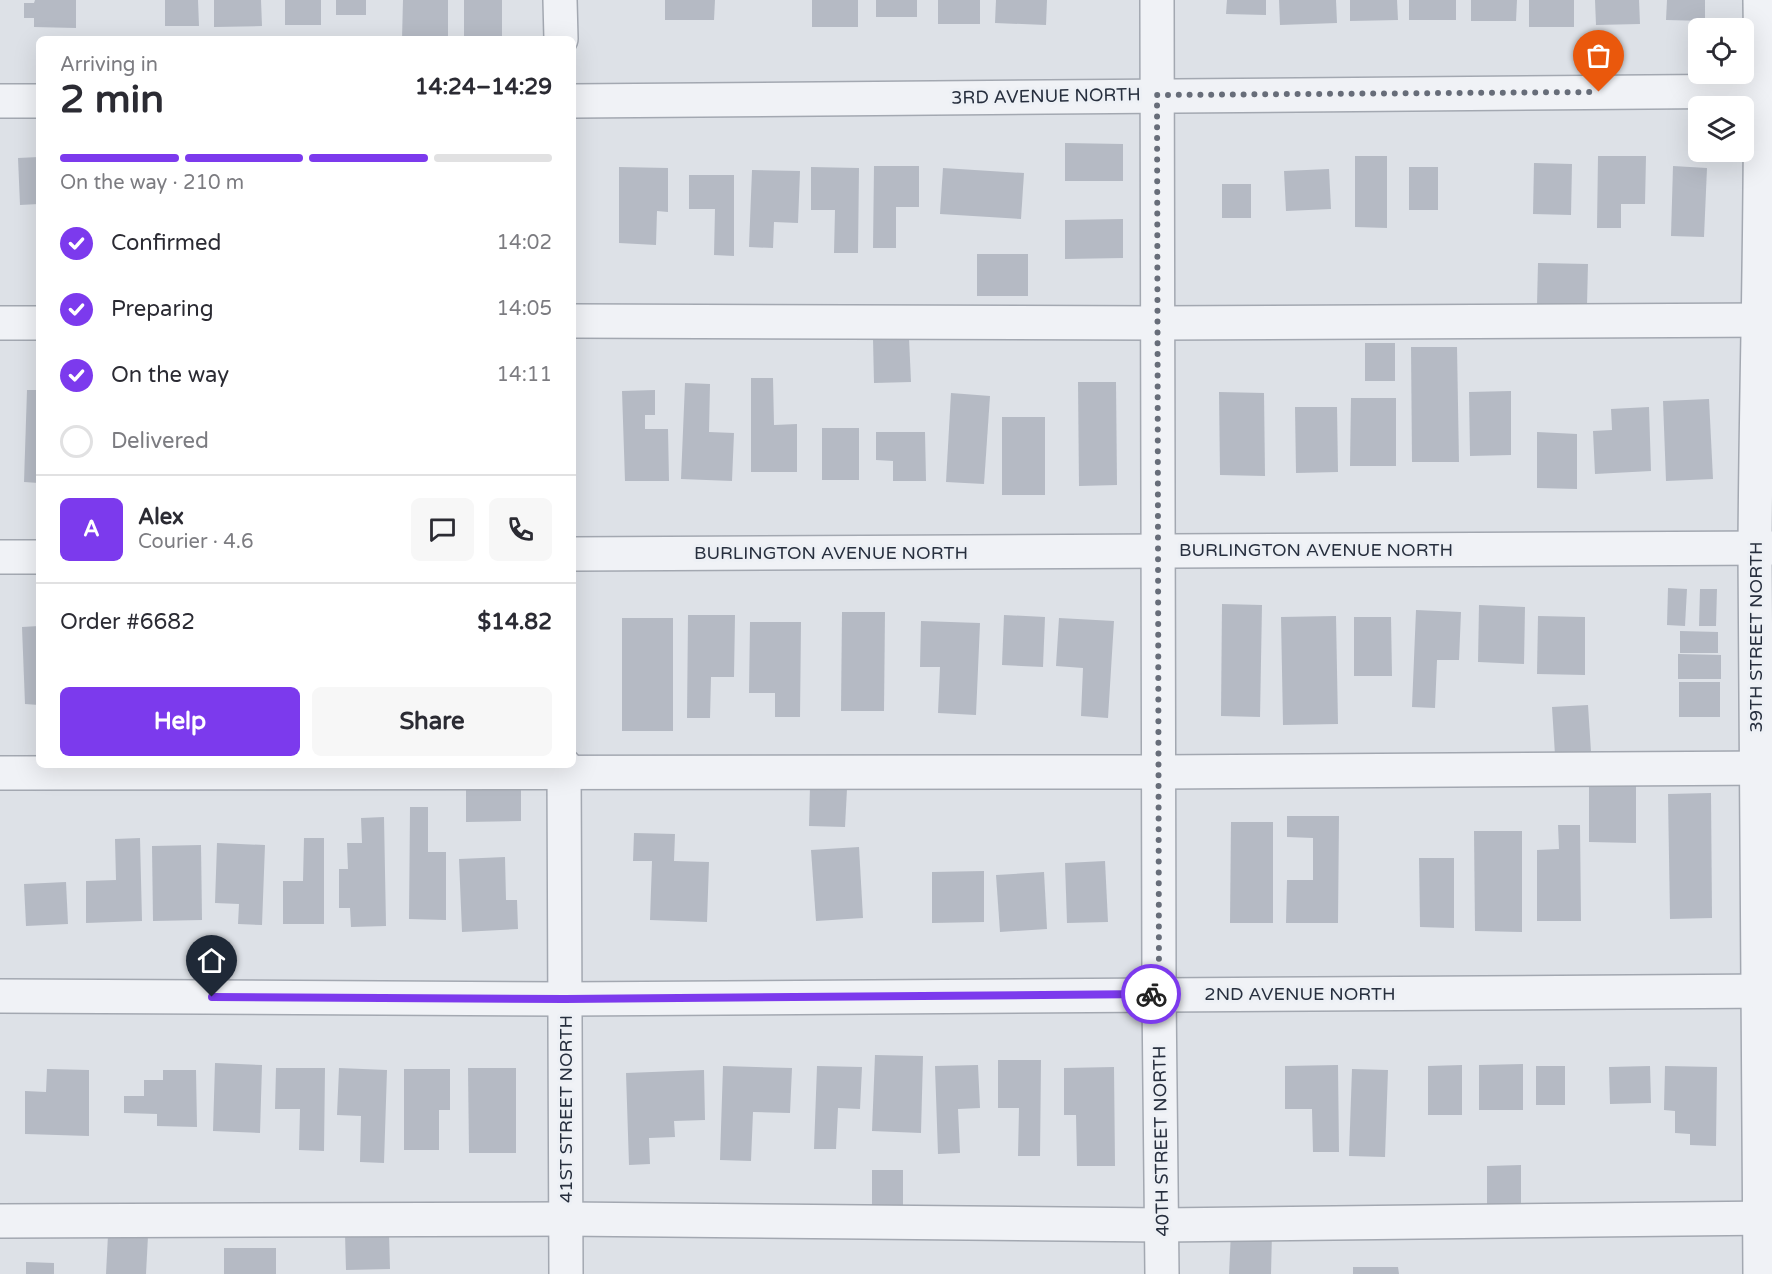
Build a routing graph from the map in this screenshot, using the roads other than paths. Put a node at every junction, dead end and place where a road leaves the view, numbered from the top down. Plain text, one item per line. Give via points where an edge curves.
1 (560, 0) edge
2 (1157, 0) edge
3 (1760, 0) edge
4 (561, 36) edge
5 (1767, 91) edge
6 (1157, 95) junction
7 (0, 101) edge
8 (36, 101) edge
9 (576, 101) edge
10 (1765, 320) edge
11 (576, 321) edge
12 (1158, 322) junction
13 (0, 323) edge
14 (36, 323) edge
15 (1764, 548) edge
16 (1159, 551) junction
17 (576, 554) edge
18 (0, 557) edge
19 (36, 557) edge
20 (564, 768) edge
21 (1764, 768) edge
22 (1159, 772) junction
23 (0, 773) edge
24 (1764, 991) edge
25 (1159, 994) junction
26 (0, 996) edge
27 (565, 999) junction
28 (1766, 1218) edge
29 (566, 1219) junction
30 (0, 1221) edge
31 (1162, 1225) junction
32 (566, 1274) edge
33 (1162, 1274) edge
34 (1760, 1274) edge

1 - 4 street
2 - 6 street, 40TH STREET NORTH
3 - 5 street, 39TH STREET NORTH
5 - 6 street, 3RD AVENUE NORTH
5 - 10 street, 39TH STREET NORTH
6 - 9 street, 3RD AVENUE NORTH
6 - 12 street, 40TH STREET NORTH
7 - 8 street
10 - 12 street
10 - 15 street, 39TH STREET NORTH
11 - 12 street
12 - 16 street, 40TH STREET NORTH
13 - 14 street
15 - 16 street, BURLINGTON AVENUE NORTH
15 - 21 street, 39TH STREET NORTH
16 - 17 street, BURLINGTON AVENUE NORTH
16 - 22 street, 40TH STREET NORTH
18 - 19 street
20 - 22 street
20 - 23 street
20 - 27 street, 41ST STREET NORTH
21 - 22 street
21 - 24 street, 39TH STREET NORTH
22 - 25 street, 40TH STREET NORTH
24 - 25 street, 2ND AVENUE NORTH
24 - 28 street, 39TH STREET NORTH
25 - 27 street, 2ND AVENUE NORTH
25 - 31 street, 40TH STREET NORTH
26 - 27 street, 2ND AVENUE NORTH
27 - 29 street, 41ST STREET NORTH
28 - 31 street
28 - 34 street, 39TH STREET NORTH
29 - 30 street
29 - 31 street
29 - 32 street, 41ST STREET NORTH
31 - 33 street, 40TH STREET NORTH

